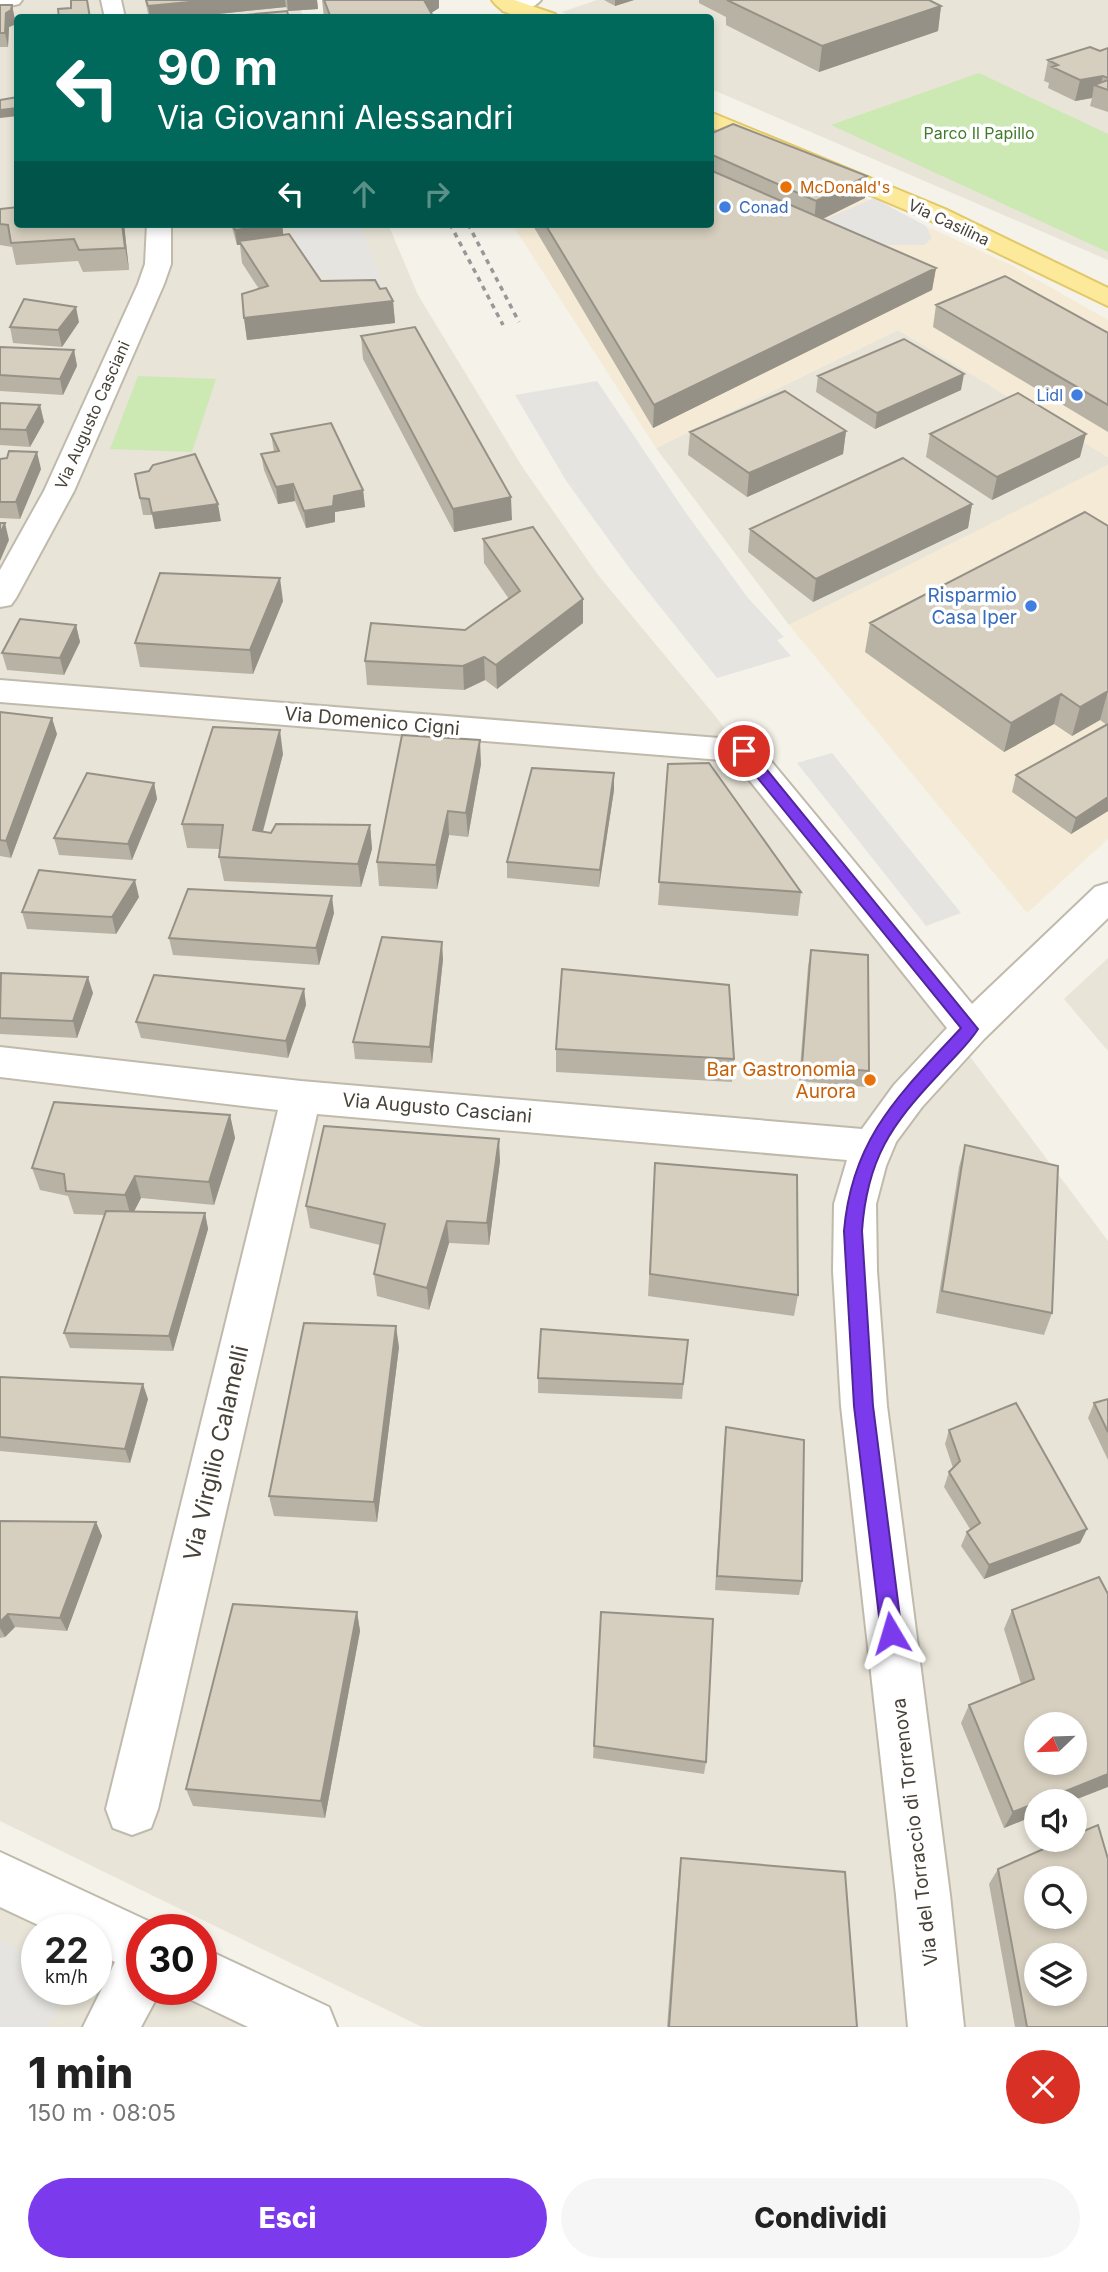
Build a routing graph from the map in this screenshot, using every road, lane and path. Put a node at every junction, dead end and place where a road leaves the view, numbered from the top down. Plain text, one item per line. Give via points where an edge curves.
1 (12, 0) edge
2 (531, 0) edge
3 (0, 2) edge
4 (509, 8) edge
5 (532, 14) edge
6 (714, 100) edge
7 (714, 121) edge
8 (1000, 220) dead end
9 (159, 228) edge
10 (1108, 298) edge
11 (0, 598) edge
12 (0, 691) edge
13 (1108, 896) edge
14 (970, 1029) junction
15 (0, 1062) edge
16 (301, 1097) junction
17 (874, 1146) junction
18 (132, 1809) dead end
19 (0, 1879) edge
20 (126, 1938) edge
21 (217, 1983) edge
22 (126, 1998) edge
23 (111, 2027) edge
24 (309, 2027) edge
25 (936, 2027) edge

1 - 3 street
2 - 4 street
4 - 5 main road
6 - 8 main road, Via Casilina
7 - 10 main road, Via Casilina via 936,214
9 - 11 street, Via Augusto Casciani via 158,264 151,284 59,491
12 - 14 street, Via Domenico Cigni via 744,751
13 - 14 street, Via del Torraccio di Torrenova
14 - 17 street, Via del Torraccio di Torrenova via 908,1096
15 - 16 street, Via Augusto Casciani
16 - 17 street, Via Augusto Casciani
16 - 18 street, Via Virgilio Calamelli
17 - 25 street, Via del Torraccio di Torrenova via 859,1185 853,1231 864,1406
19 - 20 street
21 - 24 street
22 - 23 street

